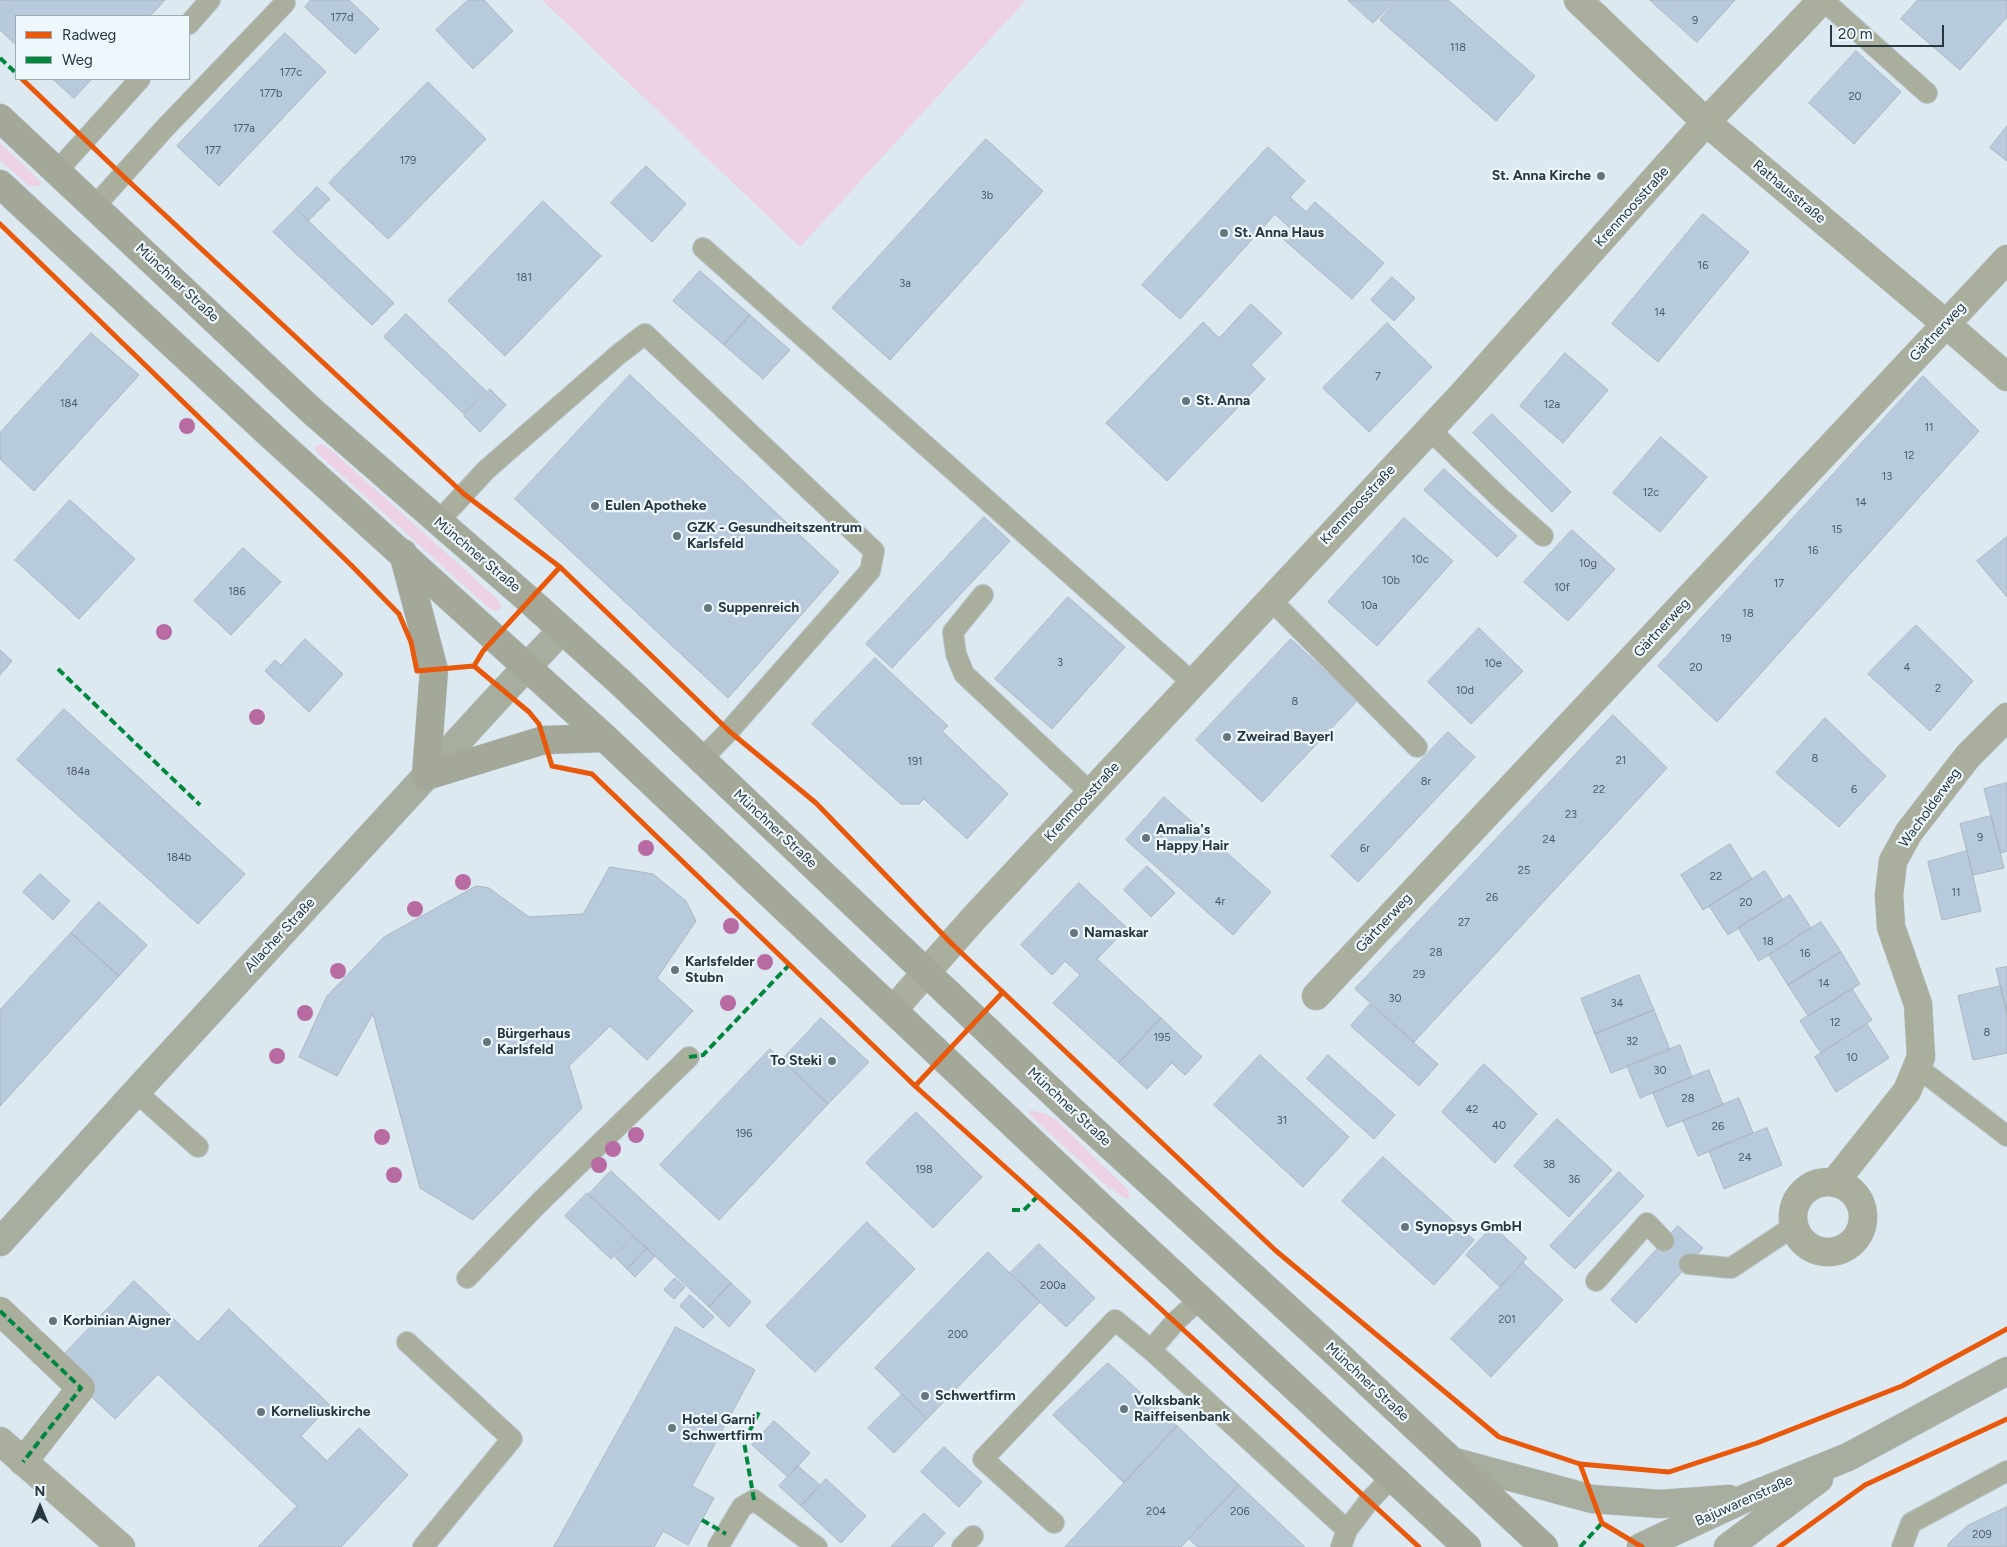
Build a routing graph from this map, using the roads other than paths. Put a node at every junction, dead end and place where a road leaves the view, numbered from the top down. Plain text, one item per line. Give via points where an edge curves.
1 (210, 0) edge
2 (1578, 0) edge
3 (1822, 0) edge
4 (285, 3) dead end
5 (190, 23) edge
6 (139, 80) edge
7 (1927, 93) dead end
8 (0, 118) edge
9 (1706, 122) junction
10 (57, 171) junction
11 (0, 184) edge
12 (95, 206) junction
13 (703, 248) dead end
14 (2007, 259) edge
15 (1946, 324) junction
16 (2007, 377) edge
17 (1429, 429) junction
18 (438, 522) junction
19 (1544, 536) dead end
20 (402, 554) junction
21 (983, 595) dead end
22 (1270, 600) junction
23 (562, 630) junction
24 (527, 666) junction
25 (1193, 683) junction
26 (2007, 717) edge
27 (605, 738) junction
28 (1417, 747) dead end
29 (702, 759) junction
30 (426, 776) junction
31 (1091, 793) junction
32 (926, 973) junction
33 (1316, 996) dead end
34 (893, 1010) junction
35 (689, 1057) dead end
36 (1917, 1067) junction
37 (136, 1092) junction
38 (2007, 1136) edge
39 (198, 1147) dead end
40 (1834, 1183) junction
41 (1794, 1226) junction
42 (1664, 1241) dead end
43 (0, 1242) edge
44 (1689, 1264) dead end
45 (467, 1278) dead end
46 (1596, 1281) dead end
47 (1200, 1298) junction
48 (0, 1311) edge
49 (407, 1342) dead end
50 (1151, 1350) junction
51 (2007, 1371) edge
52 (0, 1441) edge
53 (1848, 1457) junction
54 (24, 1462) junction
55 (1455, 1462) junction
56 (2007, 1471) edge
57 (1393, 1476) junction
58 (1746, 1498) junction
59 (1054, 1524) dead end
60 (1344, 1538) edge
61 (1733, 1545) edge
62 (121, 1547) edge
63 (423, 1547) edge
64 (718, 1547) edge
65 (817, 1547) edge
66 (1467, 1547) edge
67 (1544, 1547) edge
68 (1641, 1547) edge
69 (1902, 1547) edge

1 - 5 lane
2 - 9 street, Rathausstraße
3 - 7 lane
3 - 9 street, Krenmoosstraße
4 - 12 lane
6 - 10 lane
8 - 10 main road, Münchner Straße
9 - 15 street, Rathausstraße
9 - 17 street, Krenmoosstraße
10 - 12 main road, Münchner Straße
11 - 20 main road
12 - 18 main road, Münchner Straße via 313,412
13 - 25 lane
14 - 15 street, Gärtnerweg
15 - 16 street, Rathausstraße
15 - 33 street, Gärtnerweg
17 - 19 lane
17 - 22 street, Krenmoosstraße
18 - 23 main road, Münchner Straße
18 - 29 lane via 486,470 645,334 874,551 870,571
20 - 24 main road
20 - 30 main road via 434,670
21 - 31 lane via 953,632 956,654 964,674
22 - 25 street, Krenmoosstraße
22 - 28 lane
23 - 24 main road, Allacher Straße
23 - 29 main road, Münchner Straße
24 - 27 main road
24 - 30 main road, Allacher Straße
25 - 31 street, Krenmoosstraße
26 - 36 street, Wacholderweg via 1968,756 1909,832 1893,861 1888,895 1891,927 1918,1004 1921,1057
27 - 30 main road via 544,740
27 - 34 main road
29 - 32 main road, Münchner Straße
30 - 37 main road, Allacher Straße
31 - 32 street, Krenmoosstraße
32 - 34 street, Krenmoosstraße
32 - 55 main road, Münchner Straße
34 - 47 main road
35 - 45 lane
36 - 38 lane
36 - 40 street, Wacholderweg via 1907,1091
37 - 39 lane
37 - 43 main road, Allacher Straße
40 - 41 street via 1820,1183 1798,1199
40 - 41 street via 1846,1187 1861,1206 1863,1218 1853,1241 1831,1252 1819,1251 1799,1237
41 - 44 lane via 1731,1268
42 - 46 lane via 1648,1223
47 - 50 lane
47 - 57 main road
48 - 54 street via 81,1388
49 - 63 lane via 512,1439
50 - 59 lane via 1115,1320 983,1459
50 - 60 lane
51 - 53 main road, Bajuwarenstraße
52 - 54 street
53 - 58 main road, Bajuwarenstraße
53 - 61 main road, Bajuwarenstraße
54 - 62 street
55 - 58 main road via 1592,1499 1660,1504
55 - 67 main road, Münchner Straße
56 - 69 lane via 1911,1524
57 - 60 lane via 1369,1501
57 - 66 main road
58 - 68 main road, Bajuwarenstraße
64 - 65 lane via 742,1507 754,1500

